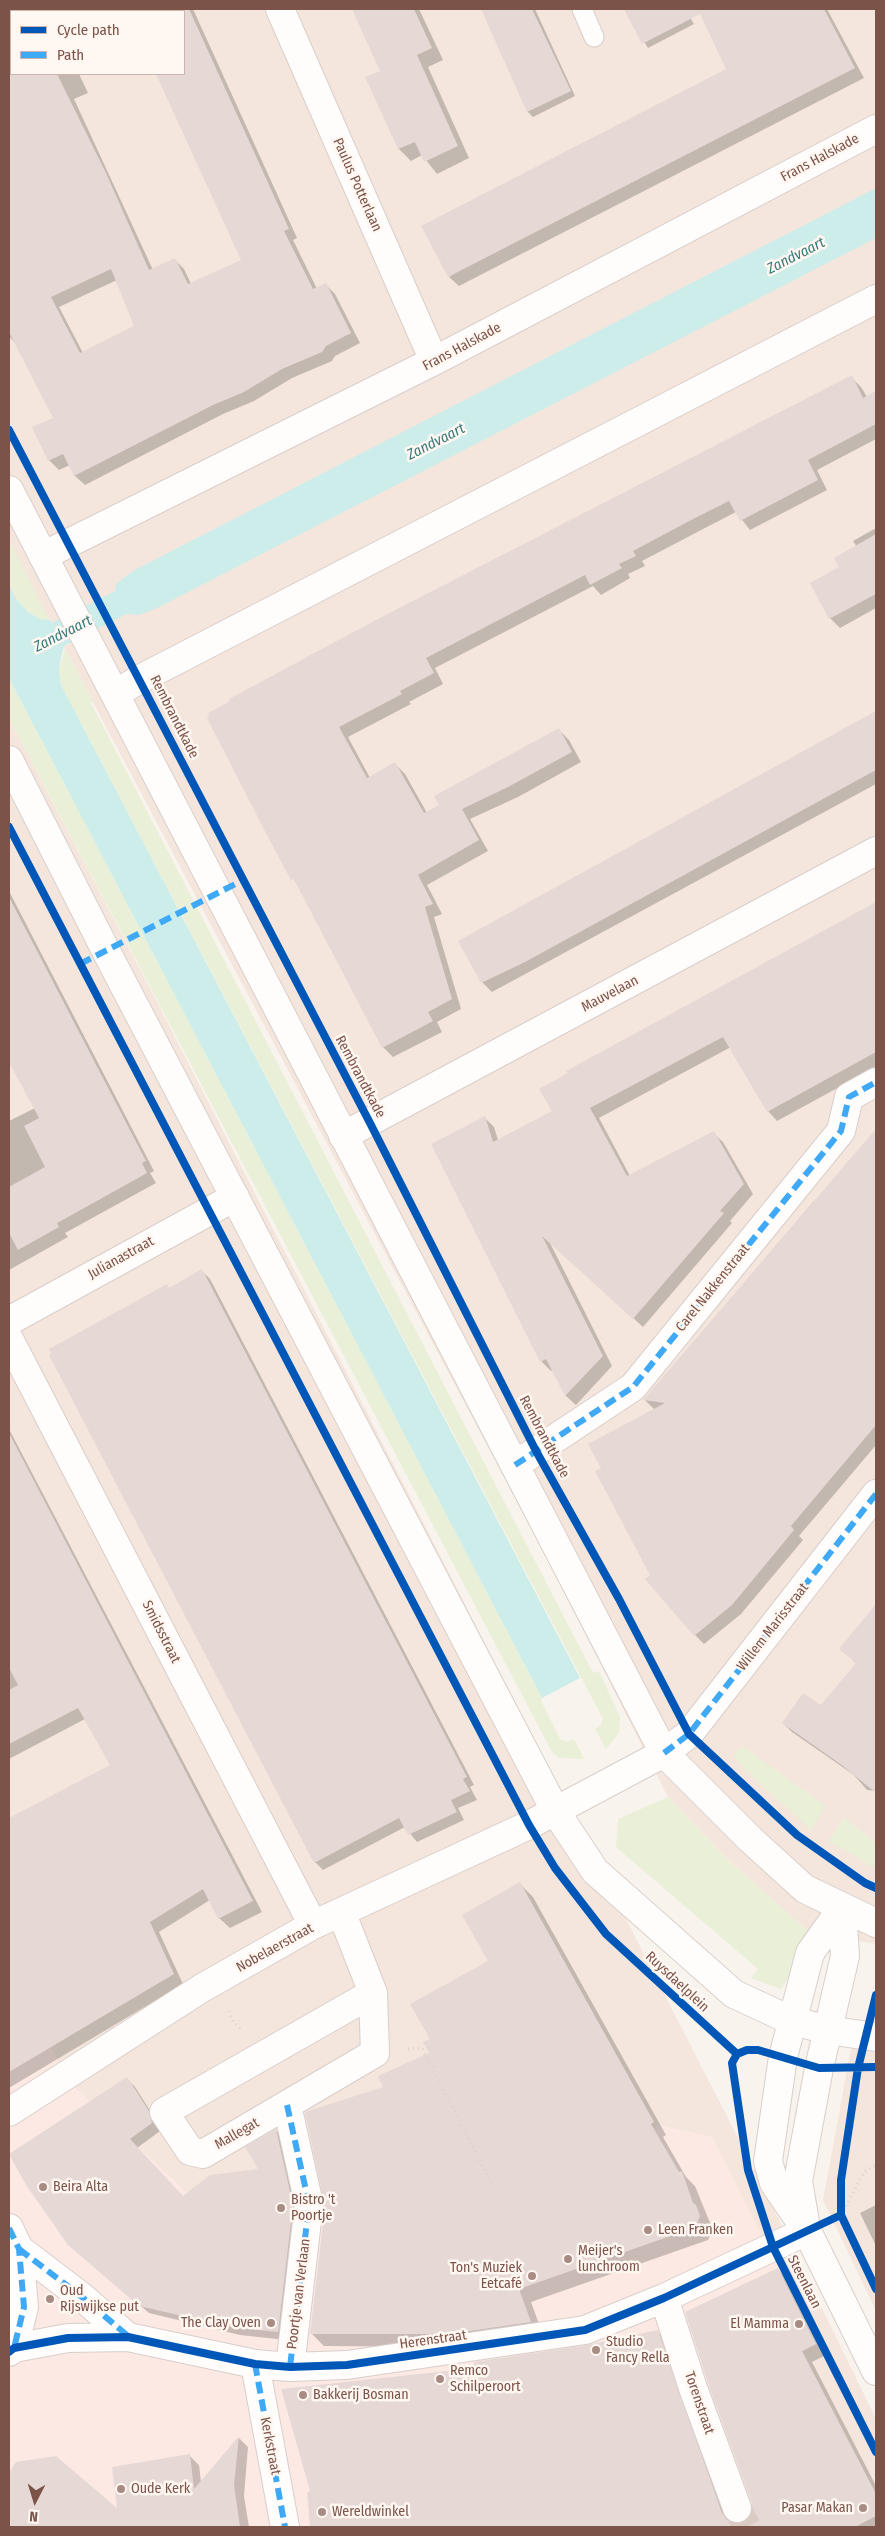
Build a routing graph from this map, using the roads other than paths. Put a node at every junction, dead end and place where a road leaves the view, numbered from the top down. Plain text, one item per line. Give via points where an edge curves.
1 (280, 9) edge
2 (582, 9) edge
3 (594, 37) dead end
4 (876, 129) edge
5 (876, 300) edge
6 (434, 361) junction
7 (9, 490) edge
8 (44, 556) junction
9 (115, 694) junction
10 (9, 760) edge
11 (876, 851) edge
12 (876, 1082) edge
13 (343, 1136) junction
14 (235, 1197) junction
15 (9, 1321) edge
16 (9, 1339) edge
17 (515, 1465) junction
18 (876, 1494) edge
19 (664, 1753) junction
20 (556, 1812) junction
21 (842, 1908) junction
22 (342, 1914) junction
23 (876, 1923) edge
24 (313, 1925) junction
25 (373, 1993) junction
26 (790, 2020) junction
27 (827, 2030) junction
28 (876, 2037) edge
29 (287, 2105) junction
30 (9, 2112) edge
31 (807, 2231) junction
32 (14, 2238) edge
33 (664, 2298) junction
34 (128, 2337) junction
35 (11, 2350) edge
36 (255, 2364) junction
37 (290, 2367) junction
38 (876, 2371) edge
39 (737, 2508) tunnel mouth
40 (285, 2527) edge

1 - 6 street, Paulus Potterlaan
2 - 3 lane
4 - 6 street, Frans Halskade
5 - 9 street
6 - 8 street, Frans Halskade
7 - 8 street
8 - 9 street
9 - 13 street
10 - 14 street
11 - 13 street, Mauvelaan
12 - 17 street, Carel Nakkenstraat via 849,1096 841,1131 632,1387
13 - 17 street
14 - 15 street, Julianastraat
14 - 20 street
16 - 24 street, Smidsstraat
17 - 19 street
18 - 19 street, Willem Marisstraat via 689,1734
19 - 20 street
19 - 21 street via 743,1833 805,1888
20 - 22 street, Nobelaerstraat
20 - 26 street, Ruysdaelplein via 596,1872 660,1930 734,1994
21 - 23 street
21 - 26 street via 810,1953
21 - 27 street via 845,1956
22 - 24 street, Nobelaerstraat
22 - 25 street
24 - 30 street, Nobelaerstraat via 202,1988
25 - 29 street, Mallegat via 375,2053
25 - 29 street, Mallegat via 164,2112 190,2151 203,2154
26 - 27 street, Ruysdaelplein
26 - 31 street, Steenlaan via 768,2161 774,2183
27 - 28 street, Ruysdaelplein
27 - 31 street, Steenlaan via 798,2181
29 - 37 street, Poortje van Verlaan via 309,2204
31 - 33 street, Herenstraat
31 - 38 street, Steenlaan
32 - 34 street
32 - 35 street via 24,2307
33 - 37 street, Herenstraat via 585,2330 347,2365
33 - 39 street, Torenstraat
34 - 35 street, Herenstraat via 68,2338
34 - 36 street, Herenstraat
36 - 37 street, Herenstraat
36 - 40 street, Kerkstraat

